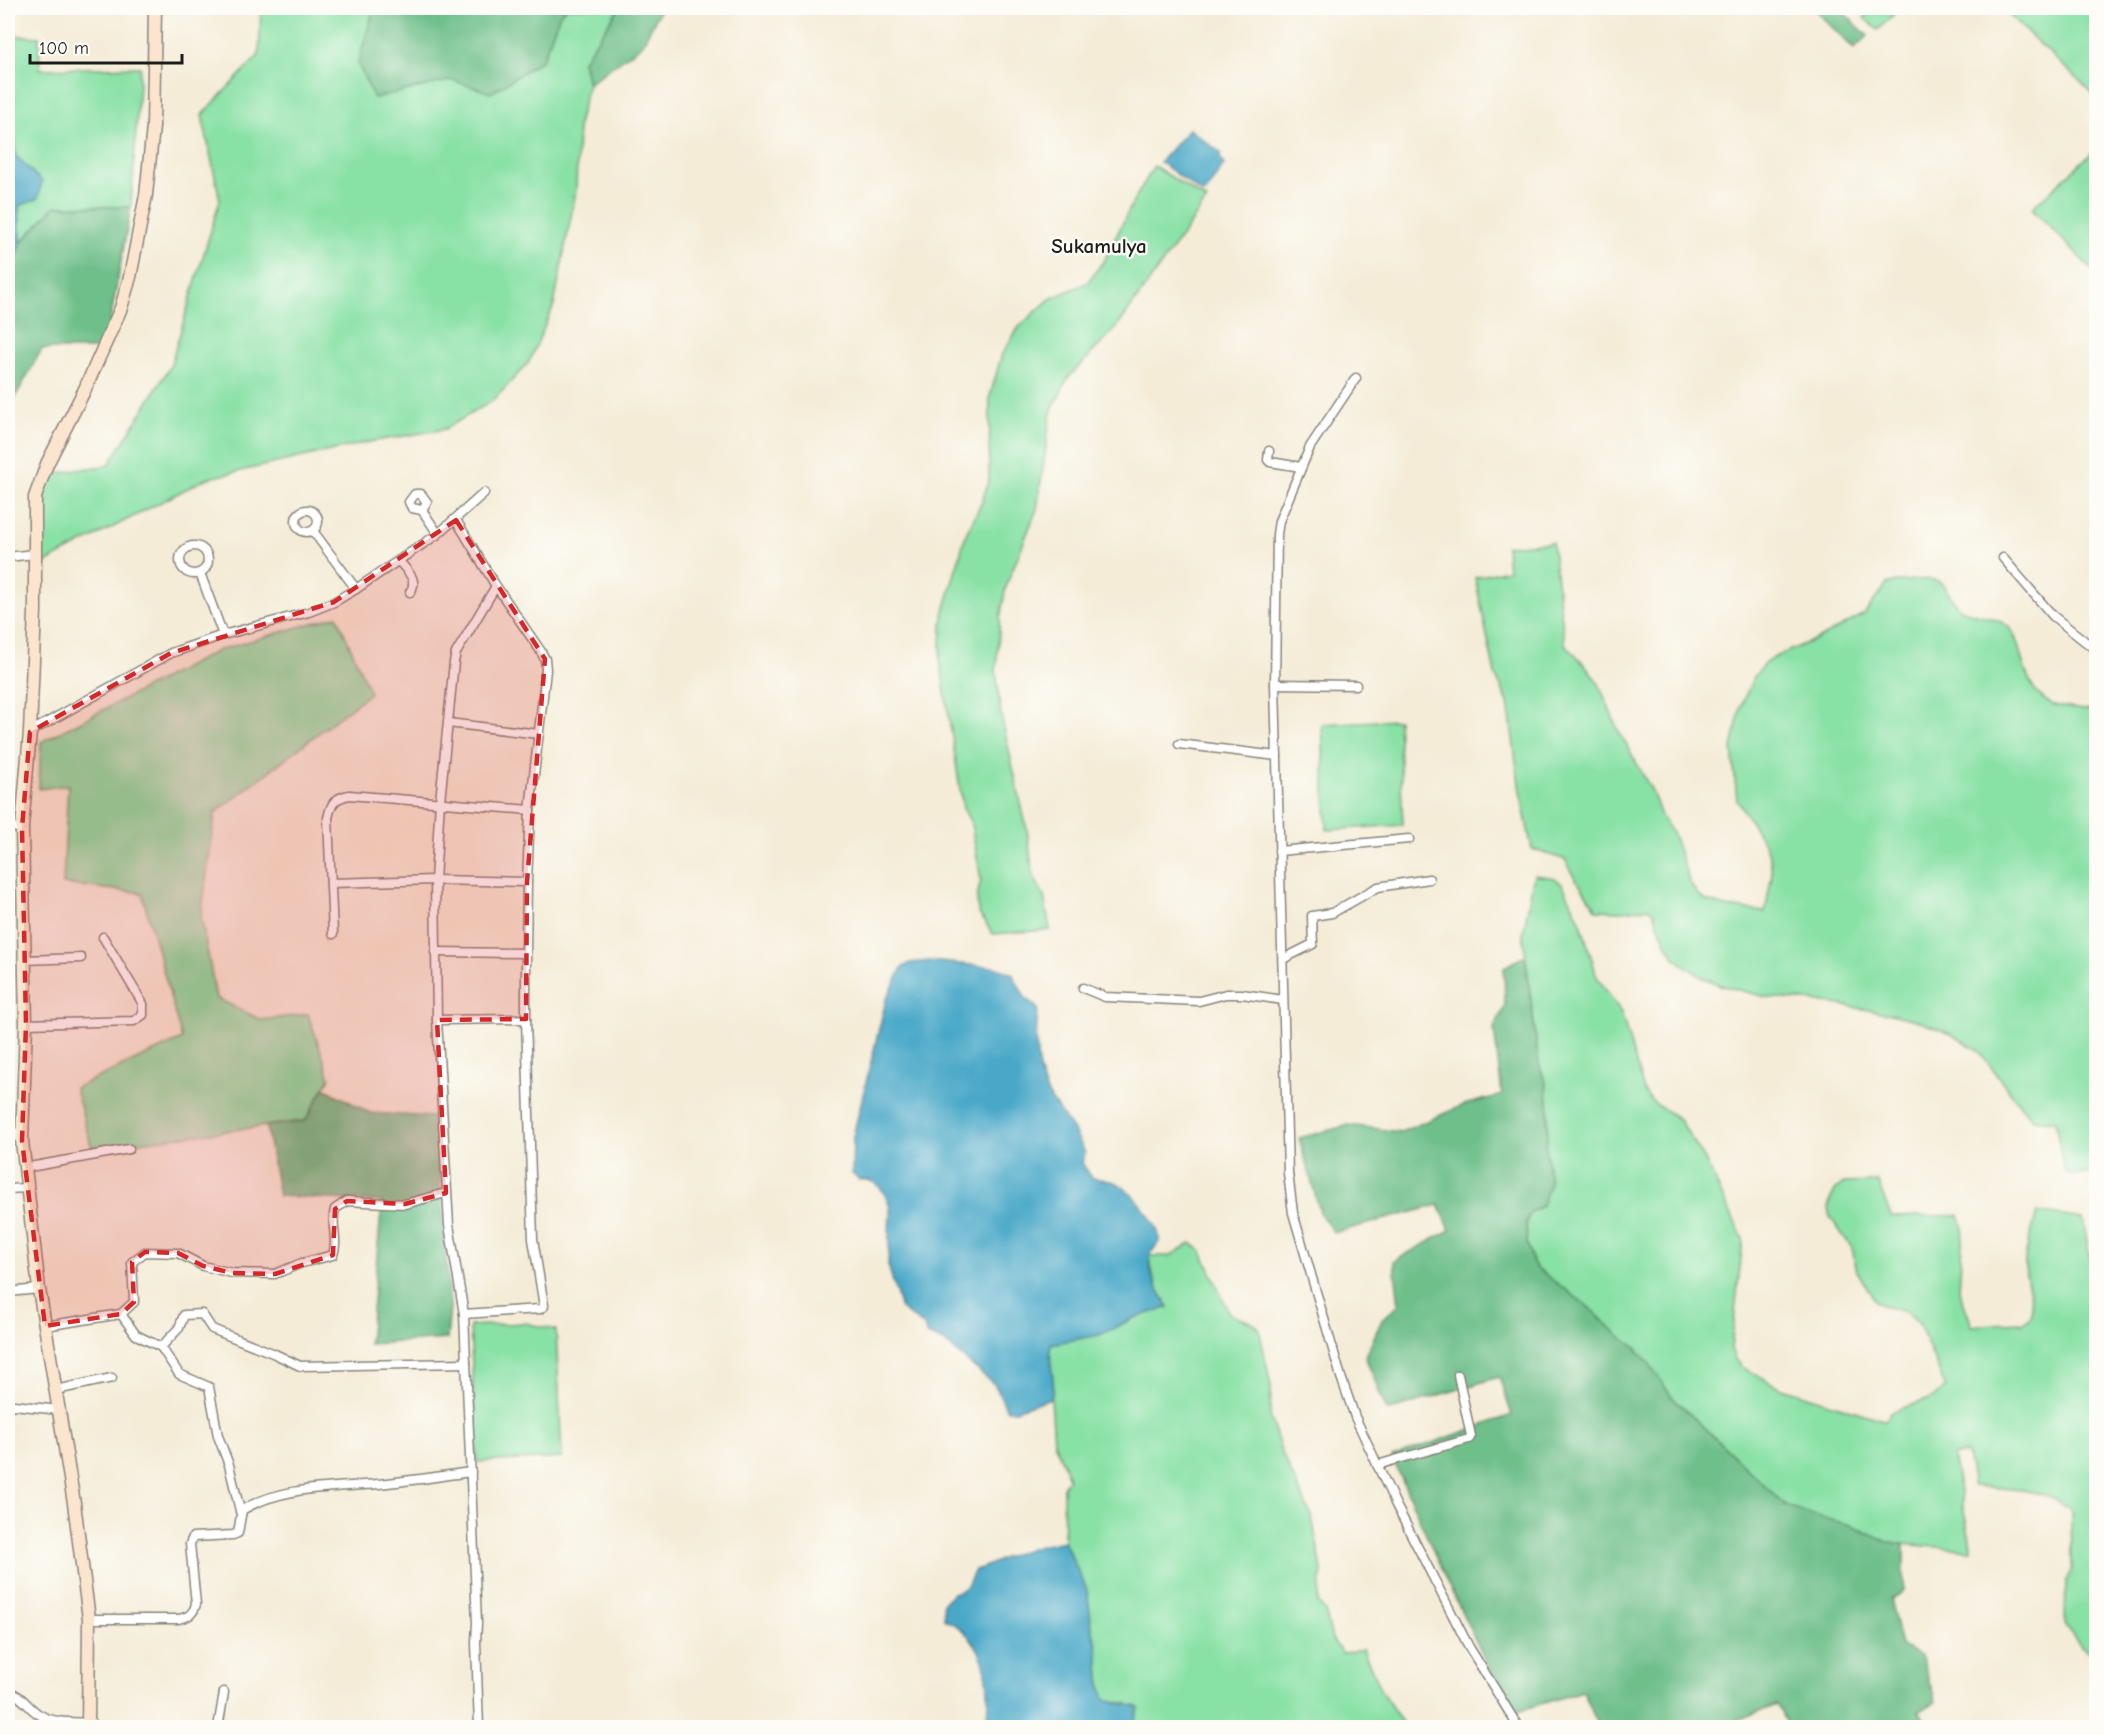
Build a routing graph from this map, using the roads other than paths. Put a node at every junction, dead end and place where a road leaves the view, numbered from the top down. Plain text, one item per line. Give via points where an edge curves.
1 (155, 8) edge
2 (1356, 378) dead end
3 (1269, 451) dead end
4 (1301, 467) junction
5 (484, 494) dead end
6 (422, 510) dead end
7 (456, 520) junction
8 (313, 531) dead end
9 (438, 534) junction
10 (34, 554) junction
11 (8, 557) edge
12 (2003, 558) dead end
13 (399, 561) junction
14 (200, 573) dead end
15 (496, 586) junction
16 (356, 590) junction
17 (410, 592) dead end
18 (223, 634) junction
19 (2097, 650) edge
20 (1275, 684) junction
21 (1356, 685) dead end
22 (448, 723) junction
23 (30, 732) junction
24 (539, 734) junction
25 (1179, 744) dead end
26 (1277, 756) junction
27 (440, 801) junction
28 (530, 810) junction
29 (8, 827) edge
30 (22, 828) junction
31 (1409, 839) dead end
32 (1279, 851) junction
33 (1429, 879) dead end
34 (435, 880) junction
35 (527, 882) junction
36 (331, 883) junction
37 (333, 934) dead end
38 (104, 937) dead end
39 (435, 952) junction
40 (526, 953) junction
41 (81, 958) dead end
42 (1282, 959) junction
43 (25, 960) junction
44 (1083, 988) dead end
45 (1283, 1000) junction
46 (526, 1019) junction
47 (437, 1020) junction
48 (26, 1024) junction
49 (8, 1126) edge
50 (22, 1141) junction
51 (129, 1149) dead end
52 (24, 1168) junction
53 (26, 1188) junction
54 (8, 1189) edge
55 (446, 1193) junction
56 (39, 1289) junction
57 (8, 1292) edge
58 (121, 1314) junction
59 (464, 1314) junction
60 (45, 1326) junction
61 (161, 1347) junction
62 (466, 1362) junction
63 (1458, 1375) dead end
64 (112, 1377) dead end
65 (56, 1390) junction
66 (8, 1407) edge
67 (59, 1410) junction
68 (1377, 1465) junction
69 (471, 1472) junction
70 (241, 1515) junction
71 (89, 1619) junction
72 (8, 1692) edge
73 (224, 1692) dead end
74 (88, 1726) edge
75 (218, 1728) edge
76 (479, 1728) edge
77 (1519, 1728) edge

1 - 10 main road via 153,127 146,195 130,277 122,308 35,496
2 - 4 street
3 - 4 street via 1270,462
4 - 20 street via 1277,534
5 - 7 street
6 - 9 street
7 - 9 street
7 - 15 street
8 - 16 street
9 - 13 street
10 - 11 street
10 - 23 main road
12 - 19 street via 2053,616
13 - 16 street
13 - 17 street via 414,579
14 - 18 street
15 - 22 street via 456,653
15 - 24 street via 544,659
16 - 18 street via 309,612
18 - 23 street via 147,665
20 - 21 street
20 - 26 street
22 - 24 street
22 - 27 street
23 - 30 main road
24 - 28 street
25 - 26 street
26 - 32 street
27 - 28 street
27 - 34 street
27 - 36 street via 338,797 331,804 328,818
28 - 35 street
29 - 30 street
30 - 43 main road
31 - 32 street
32 - 42 street
33 - 42 street via 1378,887 1332,914 1312,916 1313,944
34 - 35 street
34 - 36 street
34 - 39 street
35 - 40 street
36 - 37 street
38 - 48 street via 143,1004 143,1016 134,1022
39 - 40 street
39 - 47 street
40 - 46 street
41 - 43 street
42 - 45 street
43 - 48 main road
44 - 45 street via 1105,997 1199,1001 1242,993
45 - 68 street via 1288,1173 1293,1213 1341,1377
46 - 47 street
46 - 59 street via 533,1239 544,1306
47 - 55 street
48 - 50 main road
49 - 50 street
50 - 52 main road
51 - 52 street
52 - 53 main road
53 - 54 street
53 - 56 main road
55 - 58 street via 405,1203 347,1201 335,1209 331,1222 337,1243 333,1255 274,1274 232,1273 203,1266 178,1253 145,1252 132,1262 134,1302
55 - 59 street
56 - 57 street
56 - 60 main road
58 - 60 street
58 - 61 street via 136,1335
59 - 62 street
60 - 65 main road
61 - 62 street via 179,1328 184,1316 202,1314 212,1329 300,1366
61 - 70 street via 178,1374 209,1387 218,1436
62 - 69 street
63 - 68 street via 1471,1436
64 - 65 street
65 - 67 main road
66 - 67 street
67 - 71 main road
68 - 77 street via 1469,1647
69 - 70 street via 295,1491 251,1504
69 - 76 street
70 - 71 street via 238,1533 193,1537 190,1544 196,1604 187,1617
71 - 74 main road
72 - 74 street via 43,1717
73 - 75 street

